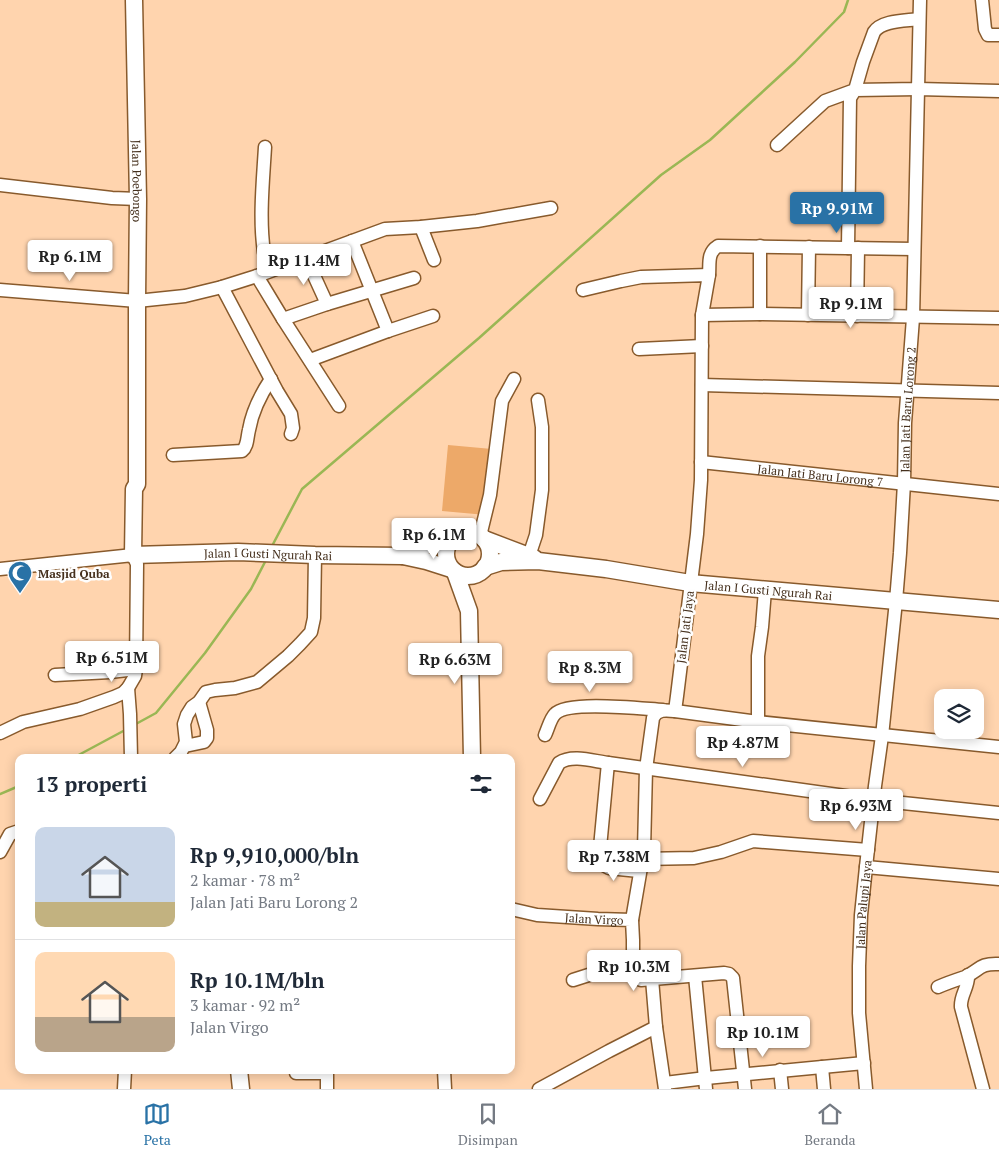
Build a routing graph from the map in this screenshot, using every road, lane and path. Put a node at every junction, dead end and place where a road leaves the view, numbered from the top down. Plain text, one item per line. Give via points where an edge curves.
1 (134, 0) edge
2 (920, 0) edge
3 (982, 0) edge
4 (919, 19) junction
5 (999, 35) edge
6 (918, 89) junction
7 (855, 90) junction
8 (999, 91) edge
9 (777, 144) dead end
10 (265, 147) dead end
11 (0, 185) edge
12 (138, 199) junction
13 (552, 208) dead end
14 (421, 228) junction
15 (352, 241) junction
16 (760, 246) junction
17 (809, 247) junction
18 (853, 248) junction
19 (914, 249) junction
20 (306, 258) junction
21 (434, 260) dead end
22 (263, 274) junction
23 (709, 275) junction
24 (414, 278) dead end
25 (222, 287) junction
26 (0, 290) edge
27 (372, 290) junction
28 (583, 290) dead end
29 (137, 302) junction
30 (327, 304) junction
31 (760, 314) junction
32 (702, 315) junction
33 (808, 315) junction
34 (433, 316) dead end
35 (857, 316) junction
36 (913, 318) junction
37 (999, 318) edge
38 (283, 319) junction
39 (388, 331) junction
40 (702, 346) junction
41 (639, 349) dead end
42 (310, 360) junction
43 (271, 379) junction
44 (514, 379) dead end
45 (702, 384) junction
46 (908, 391) junction
47 (999, 393) edge
48 (538, 400) dead end
49 (339, 406) dead end
50 (291, 434) dead end
51 (172, 455) dead end
52 (701, 462) junction
53 (904, 483) junction
54 (999, 494) edge
55 (453, 537) junction
56 (482, 538) junction
57 (315, 555) junction
58 (403, 556) junction
59 (137, 558) junction
60 (534, 558) junction
61 (0, 569) edge
62 (484, 569) junction
63 (453, 570) junction
64 (690, 583) junction
65 (765, 590) junction
66 (896, 601) junction
67 (999, 610) edge
68 (469, 611) junction
69 (136, 669) junction
70 (56, 675) dead end
71 (128, 688) junction
72 (199, 702) junction
73 (669, 711) junction
74 (758, 722) junction
75 (0, 733) edge
76 (544, 735) dead end
77 (882, 736) junction
78 (185, 746) junction
79 (999, 747) edge
80 (131, 754) edge
81 (179, 754) edge
82 (472, 754) edge
83 (608, 763) junction
84 (646, 769) junction
85 (540, 799) dead end
86 (874, 800) junction
87 (999, 814) edge
88 (15, 832) edge
89 (868, 850) junction
90 (0, 852) edge
91 (641, 865) junction
92 (866, 867) junction
93 (999, 879) edge
94 (515, 910) edge
95 (632, 920) junction
96 (633, 964) junction
97 (999, 964) edge
98 (695, 976) junction
99 (968, 976) junction
100 (652, 979) junction
101 (573, 980) dead end
102 (938, 987) dead end
103 (656, 1027) junction
104 (864, 1063) junction
105 (822, 1067) junction
106 (780, 1070) junction
107 (125, 1074) edge
108 (239, 1074) edge
109 (327, 1074) edge
110 (444, 1074) edge
111 (744, 1074) junction
112 (706, 1083) edge
113 (665, 1086) edge
114 (124, 1089) edge
115 (241, 1089) edge
116 (327, 1089) edge
117 (445, 1089) edge
118 (538, 1089) edge
119 (745, 1089) edge
120 (782, 1089) edge
121 (824, 1089) edge
122 (866, 1089) edge
123 (983, 1089) edge

1 - 12 main road, Jalan Poebongo
2 - 4 street, Jalan Jati Baru Lorong 2
3 - 5 street via 986,32
4 - 6 street, Jalan Jati Baru Lorong 2
4 - 7 street via 882,24 877,28
6 - 7 street
6 - 8 street
6 - 19 street, Jalan Jati Baru Lorong 2
7 - 9 street via 825,101
7 - 18 street via 850,98
10 - 22 street
11 - 12 street
12 - 29 main road, Jalan Poebongo
13 - 14 street
14 - 15 street via 385,229
14 - 21 street
15 - 20 street
15 - 27 street
16 - 17 street, Jalan Jati Jaya
16 - 23 street, Jalan Jati Jaya via 718,246 710,255
16 - 31 street
17 - 18 street, Jalan Jati Jaya
17 - 33 street
18 - 19 street, Jalan Jati Jaya
18 - 35 street
19 - 36 street, Jalan Jati Baru Lorong 2
20 - 22 street
20 - 30 street
22 - 25 street
22 - 38 street
23 - 28 street via 641,277
23 - 32 street, Jalan Jati Jaya
24 - 27 street
25 - 29 street via 186,296
25 - 43 street
26 - 29 street
27 - 30 street
27 - 39 street
29 - 59 main road, Jalan Poebongo via 137,484 134,490
30 - 38 street
31 - 32 street
31 - 33 street
32 - 40 street, Jalan Jati Jaya
33 - 35 street
34 - 39 street
35 - 36 street
36 - 37 street
36 - 46 street, Jalan Jati Baru Lorong 2
38 - 42 street
39 - 42 street
40 - 41 street
40 - 45 street, Jalan Jati Jaya
42 - 49 street
43 - 50 street via 291,414
43 - 51 street via 253,414 247,445 242,452
44 - 56 street via 502,401
45 - 46 street
45 - 52 street, Jalan Jati Jaya
46 - 47 street
46 - 53 street, Jalan Jati Baru Lorong 2
48 - 60 street via 542,427 542,490
52 - 53 street, Jalan Jati Baru Lorong 7
52 - 64 street, Jalan Jati Jaya
53 - 54 street, Jalan Jati Baru Lorong 7
53 - 66 street, Jalan Jati Baru Lorong 2
55 - 56 main road via 472,532
55 - 58 main road, Jalan I Gusti Ngurah Rai
55 - 63 main road via 446,556
56 - 60 main road, Jalan I Gusti Ngurah Rai
56 - 62 main road via 490,550
57 - 58 main road, Jalan I Gusti Ngurah Rai
57 - 59 main road, Jalan I Gusti Ngurah Rai via 238,552
57 - 72 street via 311,632 257,682 206,692
58 - 63 main road, Jalan I Gusti Ngurah Rai
59 - 61 street
59 - 69 street
60 - 62 main road, Jalan I Gusti Ngurah Rai via 501,562
60 - 64 main road, Jalan I Gusti Ngurah Rai
62 - 63 main road via 466,576
62 - 68 main road
63 - 68 main road
64 - 65 main road, Jalan I Gusti Ngurah Rai
64 - 73 street, Jalan Jati Jaya
65 - 66 main road, Jalan I Gusti Ngurah Rai
65 - 74 street via 758,656
66 - 67 main road, Jalan I Gusti Ngurah Rai
66 - 77 street, Jalan Palupi Jaya
68 - 82 main road
69 - 70 street
69 - 71 street
71 - 75 street via 114,698 23,722
71 - 80 street
72 - 78 street via 192,707 184,724
72 - 78 street via 207,738 204,742
73 - 74 street
73 - 76 street via 605,706 570,708 554,714
73 - 84 street, Jalan Jati Jaya via 656,713 653,718
74 - 77 street
77 - 79 street
77 - 86 street, Jalan Palupi Jaya
78 - 81 street
83 - 84 street
83 - 85 street via 564,760 559,763
83 - 91 street via 600,863 610,868
84 - 86 street
84 - 91 street, Jalan Jati Jaya
86 - 87 street
86 - 89 street, Jalan Palupi Jaya
88 - 90 street via 10,834
89 - 91 street via 753,841 694,858
89 - 92 street, Jalan Palupi Jaya
91 - 95 street, Jalan Jati Jaya
92 - 93 street
92 - 104 street, Jalan Palupi Jaya via 859,966
94 - 95 street, Jalan Virgo
95 - 96 street, Jalan Virgo
96 - 100 street via 636,978
96 - 101 street
97 - 99 street via 984,965
98 - 100 street
98 - 111 street via 724,973 733,978
98 - 112 street
99 - 102 street
99 - 123 street via 961,1007
100 - 103 street
103 - 113 street
103 - 118 street
104 - 105 street
104 - 122 street, Jalan Palupi Jaya
105 - 106 street
105 - 121 street
106 - 111 street
106 - 120 street
107 - 114 street
108 - 115 main road
109 - 116 street
110 - 117 street
111 - 112 street
111 - 119 street
112 - 113 street

